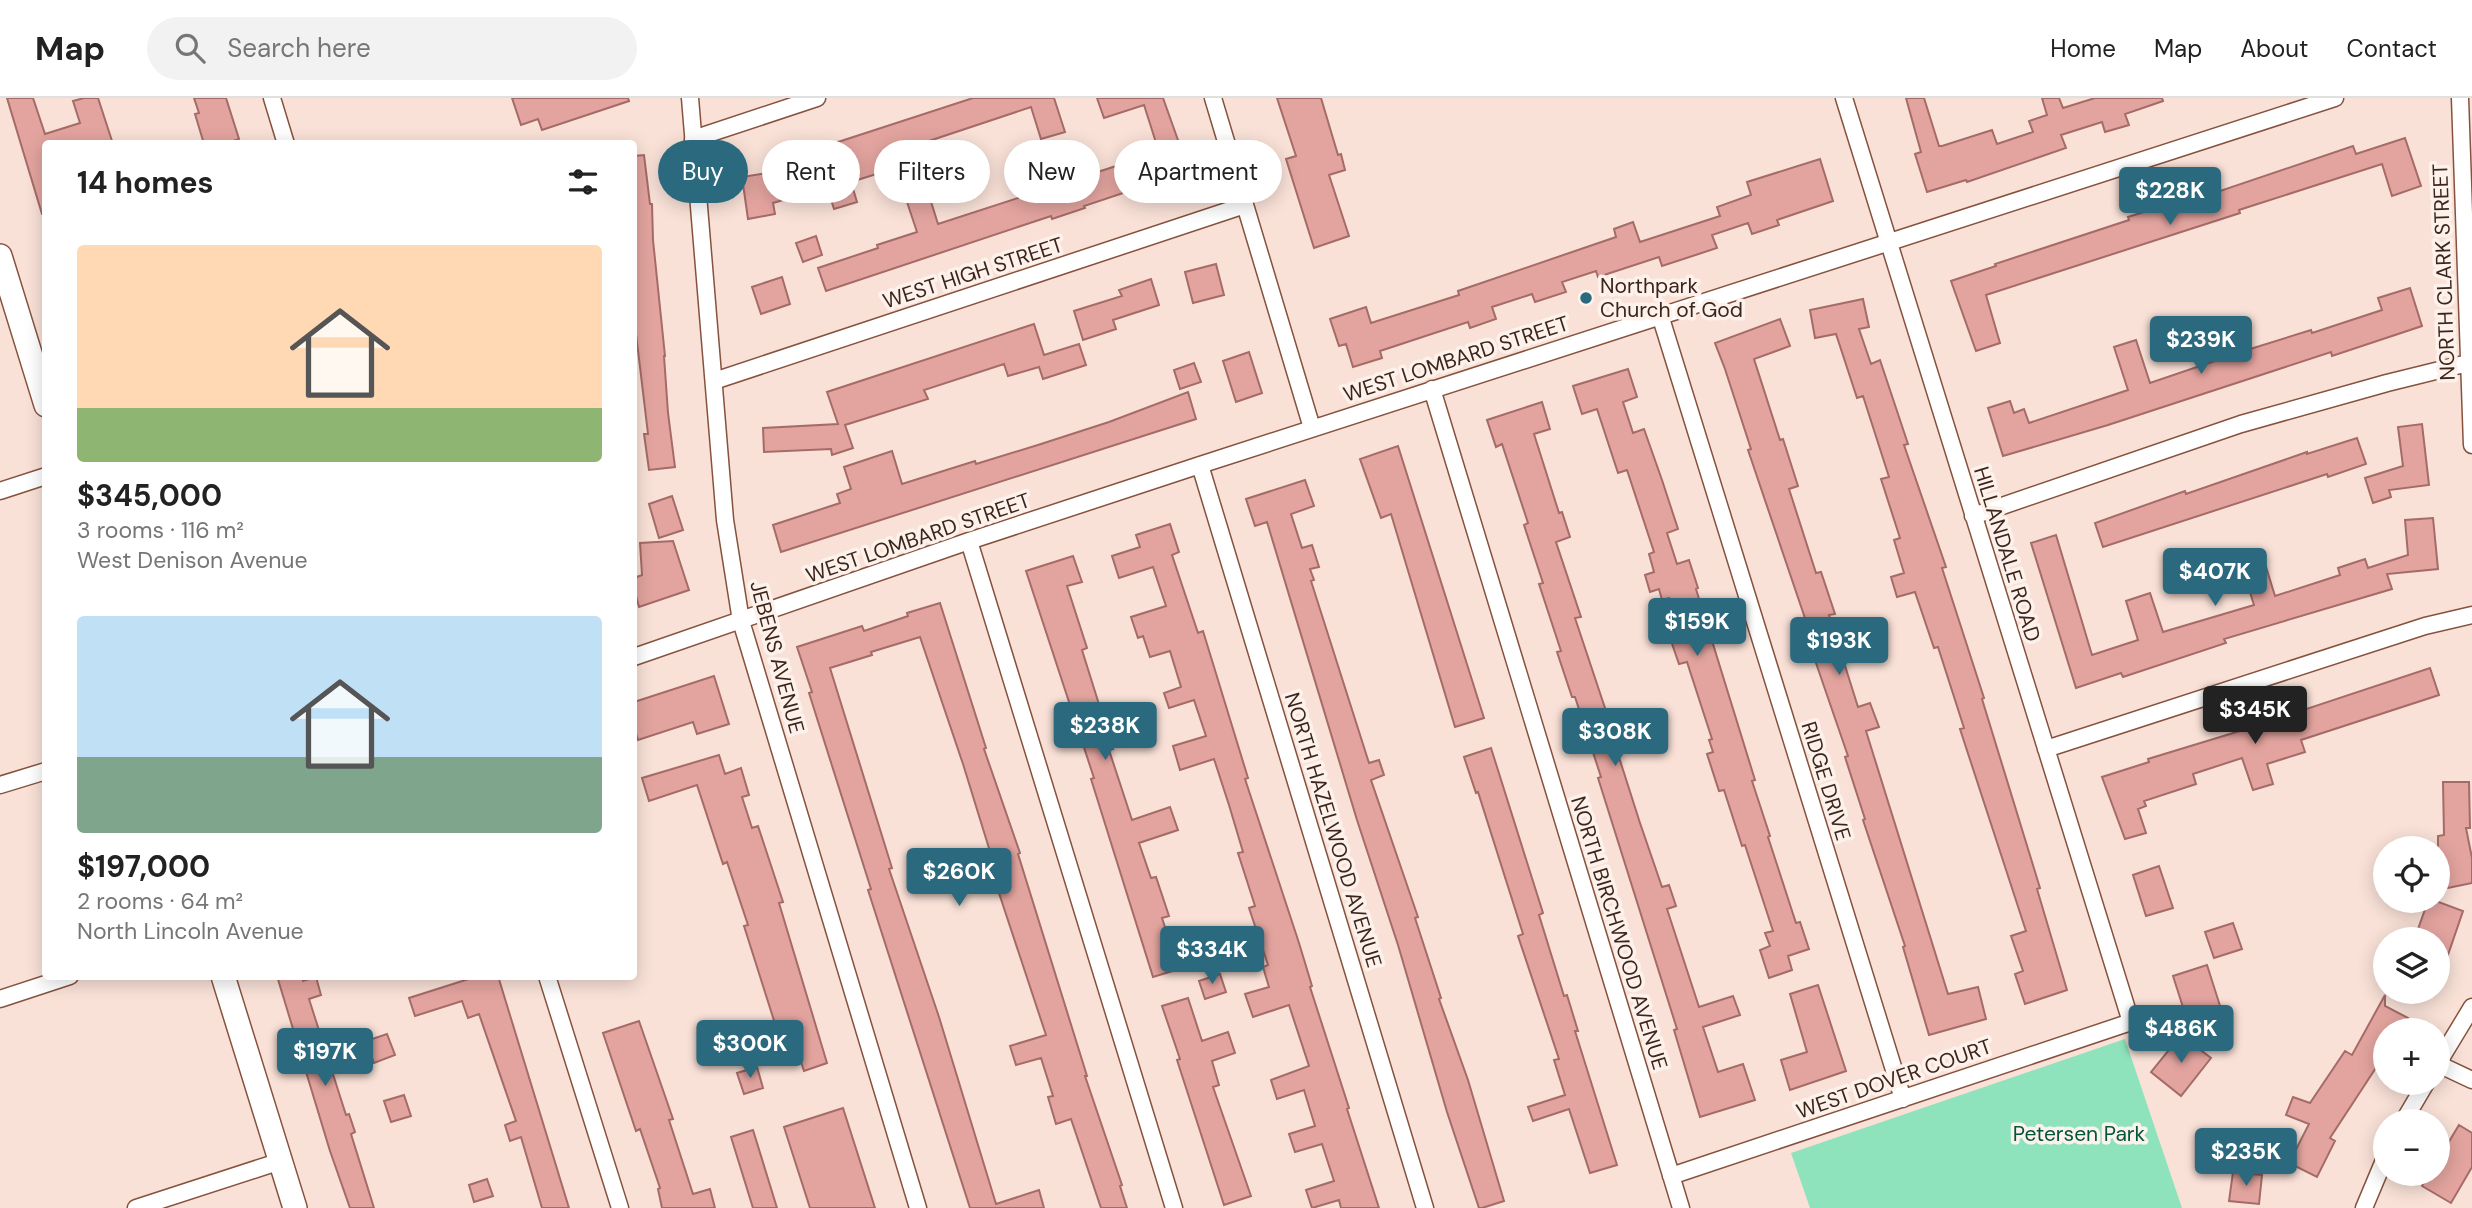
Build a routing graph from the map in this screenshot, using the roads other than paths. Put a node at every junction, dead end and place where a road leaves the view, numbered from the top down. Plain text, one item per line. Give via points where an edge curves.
1 (272, 98) edge
2 (690, 98) edge
3 (817, 98) edge
4 (1213, 98) edge
5 (1844, 98) edge
6 (2335, 98) edge
7 (2460, 98) edge
8 (693, 139) junction
9 (285, 140) edge
10 (1245, 205) junction
11 (1887, 241) junction
12 (0, 256) edge
13 (1660, 315) junction
14 (2470, 363) edge
15 (714, 381) junction
16 (1432, 389) junction
17 (42, 392) edge
18 (1312, 428) junction
19 (2472, 445) edge
20 (1200, 465) junction
21 (42, 477) edge
22 (0, 491) edge
23 (1973, 516) junction
24 (969, 541) junction
25 (2472, 615) edge
26 (741, 621) junction
27 (637, 656) edge
28 (2046, 749) junction
29 (42, 772) edge
30 (0, 785) edge
31 (58, 980) edge
32 (224, 980) edge
33 (548, 980) edge
34 (0, 999) edge
35 (2472, 1007) edge
36 (2130, 1022) joint
37 (2450, 1044) edge
38 (2450, 1070) edge
39 (2472, 1080) edge
40 (1903, 1099) junction
41 (281, 1161) junction
42 (1671, 1176) junction
43 (2373, 1186) edge
44 (136, 1208) edge
45 (295, 1208) edge
46 (620, 1208) edge
47 (918, 1208) edge
48 (1174, 1208) edge
49 (1425, 1208) edge
50 (1681, 1208) edge
51 (2364, 1208) edge

1 - 9 street
2 - 8 street, JEBENS AVENUE
3 - 8 street
4 - 10 street
5 - 11 street, HILLANDALE ROAD
6 - 11 street, WEST LOMBARD STREET
7 - 14 street, NORTH CLARK STREET
8 - 15 street, JEBENS AVENUE
10 - 15 street, WEST HIGH STREET
10 - 18 street
11 - 13 street, WEST LOMBARD STREET
11 - 23 street, HILLANDALE ROAD
12 - 17 street
13 - 16 street, WEST LOMBARD STREET
13 - 40 street, RIDGE DRIVE
14 - 19 street, NORTH CLARK STREET
14 - 23 street via 2241,424
15 - 26 street, JEBENS AVENUE via 725,520
16 - 18 street, WEST LOMBARD STREET
16 - 42 street, NORTH BIRCHWOOD AVENUE
18 - 20 street, WEST LOMBARD STREET
20 - 24 street, WEST LOMBARD STREET
20 - 49 street, NORTH HAZELWOOD AVENUE
21 - 22 street
23 - 28 street, HILLANDALE ROAD
24 - 26 street, WEST LOMBARD STREET
24 - 48 street
25 - 28 street via 2425,626
26 - 27 street, WEST LOMBARD STREET
26 - 47 street, JEBENS AVENUE
28 - 36 street, HILLANDALE ROAD
29 - 30 street
31 - 34 street
32 - 41 street
33 - 46 street
35 - 37 street
36 - 40 street, WEST DOVER COURT
38 - 39 street
40 - 42 street, WEST DOVER COURT
41 - 44 street
41 - 45 street
42 - 50 street, NORTH BIRCHWOOD AVENUE
43 - 51 street

